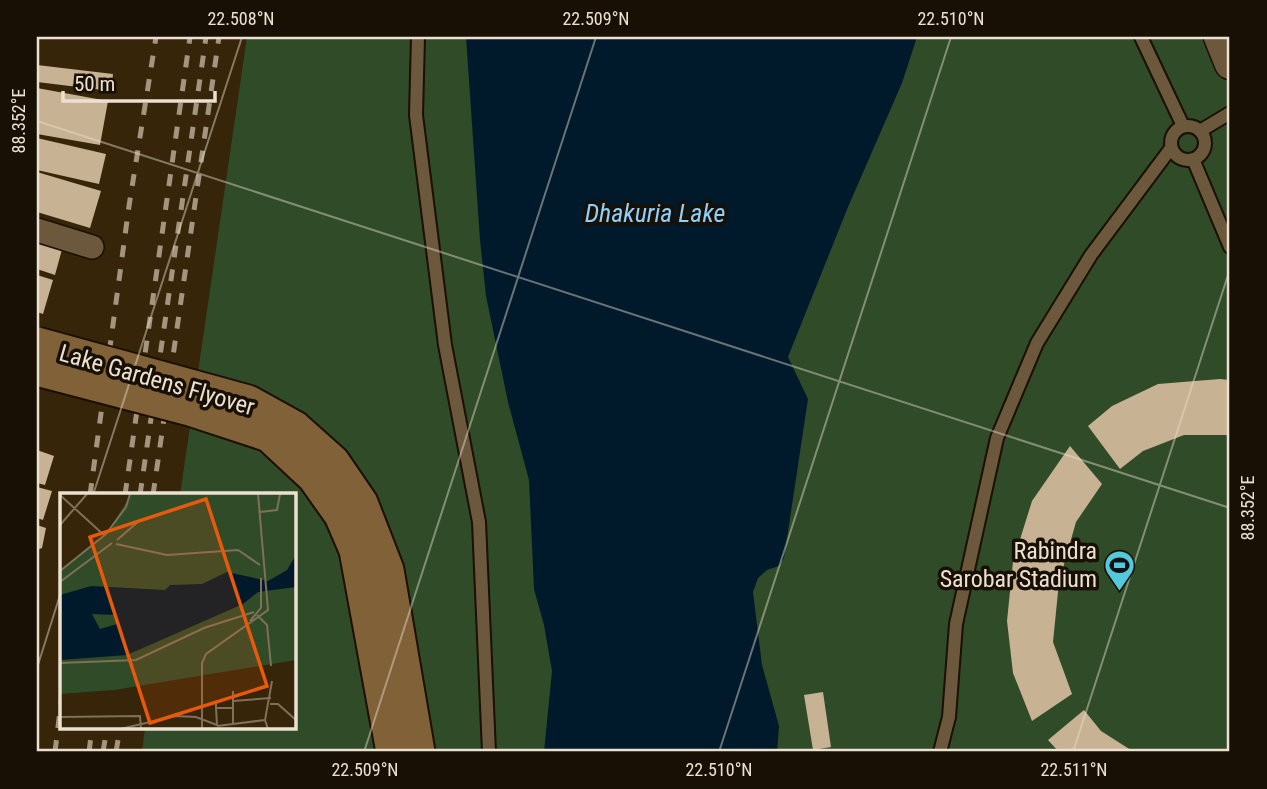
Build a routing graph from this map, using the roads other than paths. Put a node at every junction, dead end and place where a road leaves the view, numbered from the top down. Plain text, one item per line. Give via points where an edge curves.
1 (418, 37) edge
2 (1141, 37) edge
3 (1219, 37) edge
4 (1230, 64) edge
5 (1230, 113) edge
6 (1183, 126) junction
7 (1200, 131) junction
8 (1171, 148) junction
9 (1193, 159) junction
10 (37, 230) edge
11 (92, 247) dead end
12 (1230, 247) edge
13 (37, 344) edge
14 (37, 369) edge
15 (393, 752) edge
16 (418, 752) edge
17 (489, 752) edge
18 (940, 752) edge

1 - 17 lane via 419,142 445,345 479,522
2 - 6 lane
3 - 4 street
5 - 7 lane
6 - 7 lane
6 - 8 lane via 1171,137
7 - 9 lane via 1205,148
8 - 9 lane via 1177,157
8 - 18 lane via 1091,255 1037,343 997,438 956,624 949,717
9 - 12 lane
10 - 11 street
13 - 16 main road, Lake Gardens Flyover, bridge via 248,402 295,428 333,462 361,503 387,570
14 - 15 main road, Lake Gardens Flyover, bridge via 269,435 314,477 341,515 356,550

